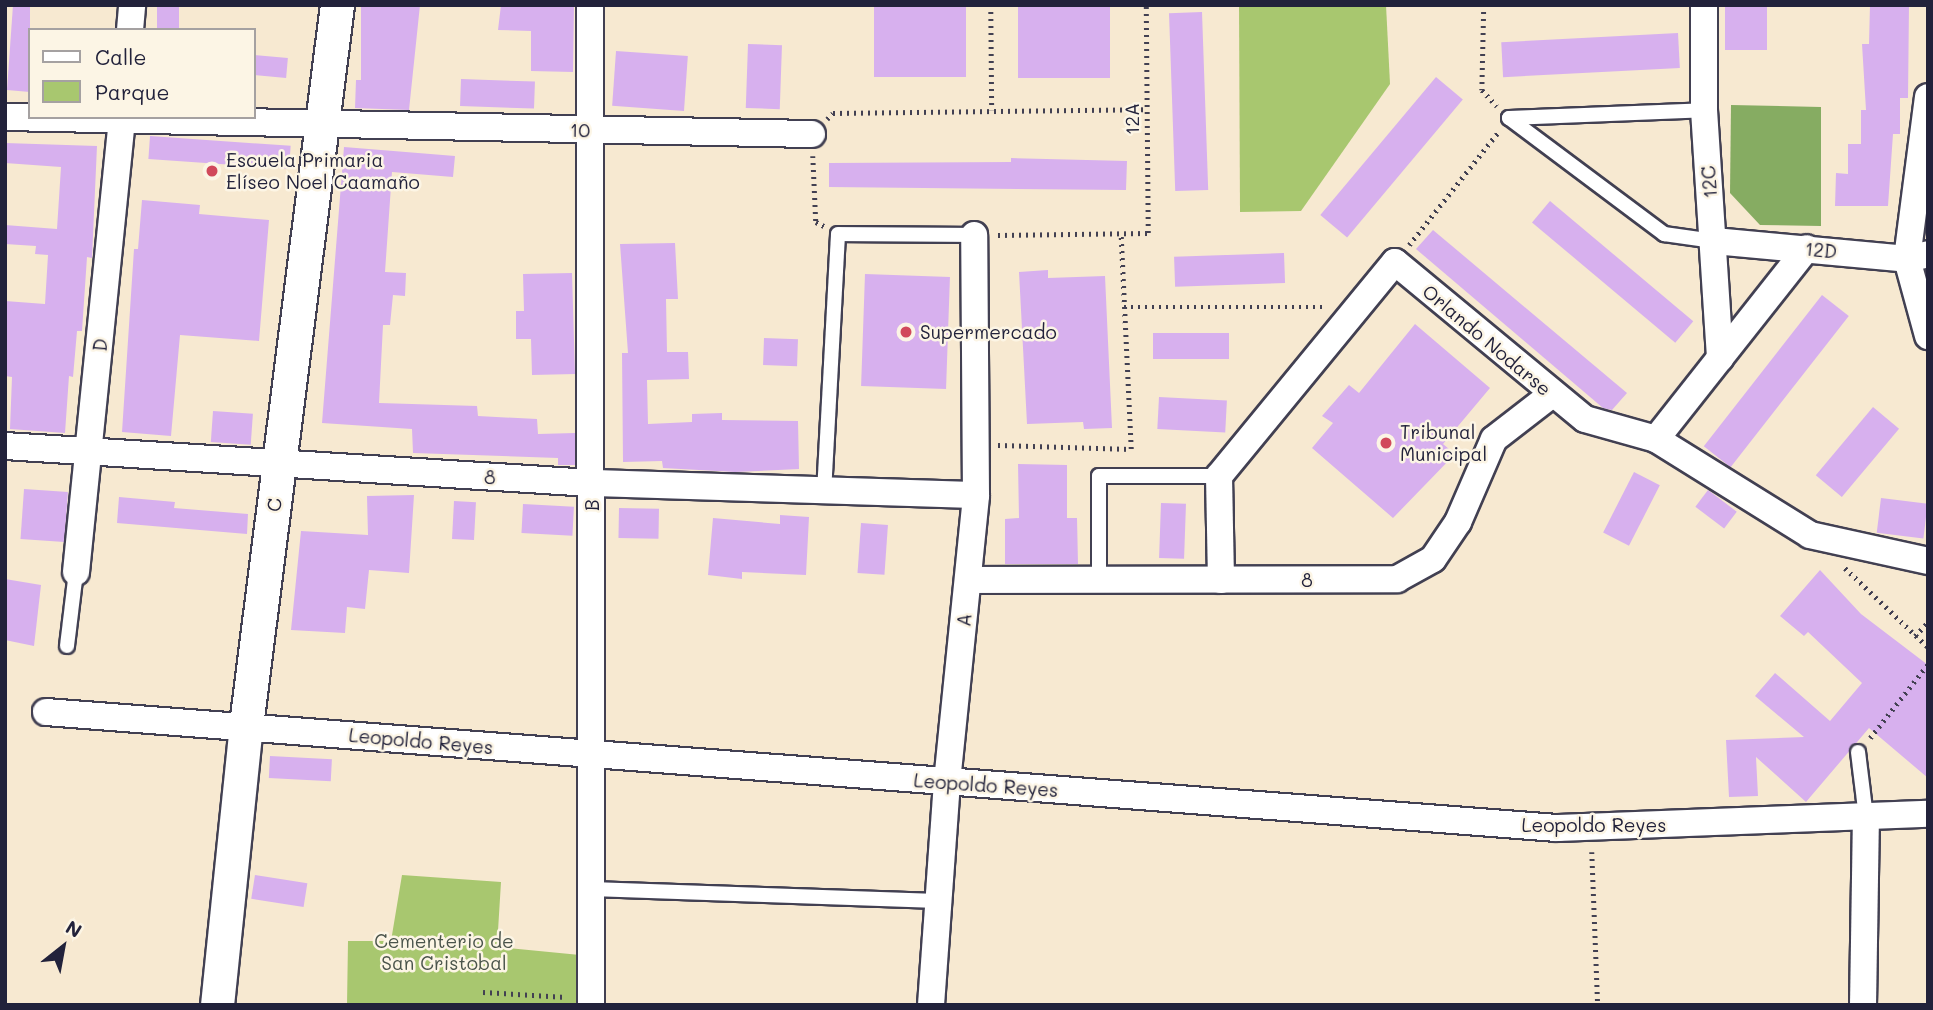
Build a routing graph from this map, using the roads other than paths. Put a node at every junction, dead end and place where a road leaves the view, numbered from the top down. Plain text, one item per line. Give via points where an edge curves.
1 (132, 5) edge
2 (337, 5) edge
3 (590, 5) edge
4 (1704, 5) edge
5 (130, 28) edge
6 (1928, 97) edge
7 (1704, 110) junction
8 (5, 117) edge
9 (28, 117) edge
10 (122, 119) edge
11 (321, 127) junction
12 (591, 130) junction
13 (811, 134) road end
14 (974, 235) joint
15 (1714, 241) junction
16 (1807, 248) junction
17 (1917, 256) edge
18 (1928, 336) edge
19 (1720, 358) junction
20 (1552, 395) junction
21 (1656, 439) junction
22 (5, 446) edge
23 (90, 453) junction
24 (279, 464) junction
25 (1219, 476) junction
26 (592, 483) junction
27 (824, 493) junction
28 (976, 495) junction
29 (1928, 561) edge
30 (76, 572) joint
31 (968, 580) junction
32 (1100, 580) junction
33 (1221, 580) junction
34 (67, 646) dead end
35 (46, 712) dead end
36 (246, 725) junction
37 (1858, 752) road end
38 (592, 756) junction
39 (947, 782) junction
40 (1928, 814) edge
41 (1866, 817) junction
42 (591, 889) junction
43 (938, 901) junction
44 (591, 1001) edge
45 (217, 1005) edge
46 (931, 1005) edge
47 (1863, 1005) edge

1 - 5 street
2 - 11 street, C
3 - 12 street, B
4 - 7 street, 12C
6 - 17 street
7 - 15 street, 12C
7 - 15 lane via 1509,118 1664,233
8 - 9 street, 10
10 - 11 street, 10
10 - 23 street, D
11 - 12 street, 10
11 - 24 street, C
12 - 13 street, 10
12 - 26 street, B
14 - 27 lane via 838,234
14 - 28 street, A
15 - 16 street, 12D
15 - 19 street, 12C
16 - 17 street, 12D
16 - 19 street
17 - 18 street
19 - 21 street
20 - 21 street, Orlando Nodarse via 1585,419
20 - 25 street, Orlando Nodarse via 1395,262
20 - 33 street, 8 via 1494,439 1452,531 1433,559 1397,579
21 - 29 street, Orlando Nodarse via 1810,535
22 - 23 street, 8
23 - 24 street, 8
23 - 30 street, D
24 - 26 street, 8
24 - 36 street, C
25 - 32 lane via 1099,476
25 - 33 street
26 - 27 street, 8
26 - 38 street, B
27 - 28 street, 8
28 - 31 street, A
30 - 34 lane
31 - 32 street, 8
31 - 39 street, A
32 - 33 street, 8
35 - 36 street, Leopoldo Reyes
36 - 38 street, Leopoldo Reyes
36 - 45 street, C
37 - 41 lane
38 - 39 street, Leopoldo Reyes
38 - 42 street, B
39 - 41 street, Leopoldo Reyes via 1591,827
39 - 43 street, A
40 - 41 street, Leopoldo Reyes
41 - 47 street
42 - 43 lane
42 - 44 street, B
43 - 46 street, A

